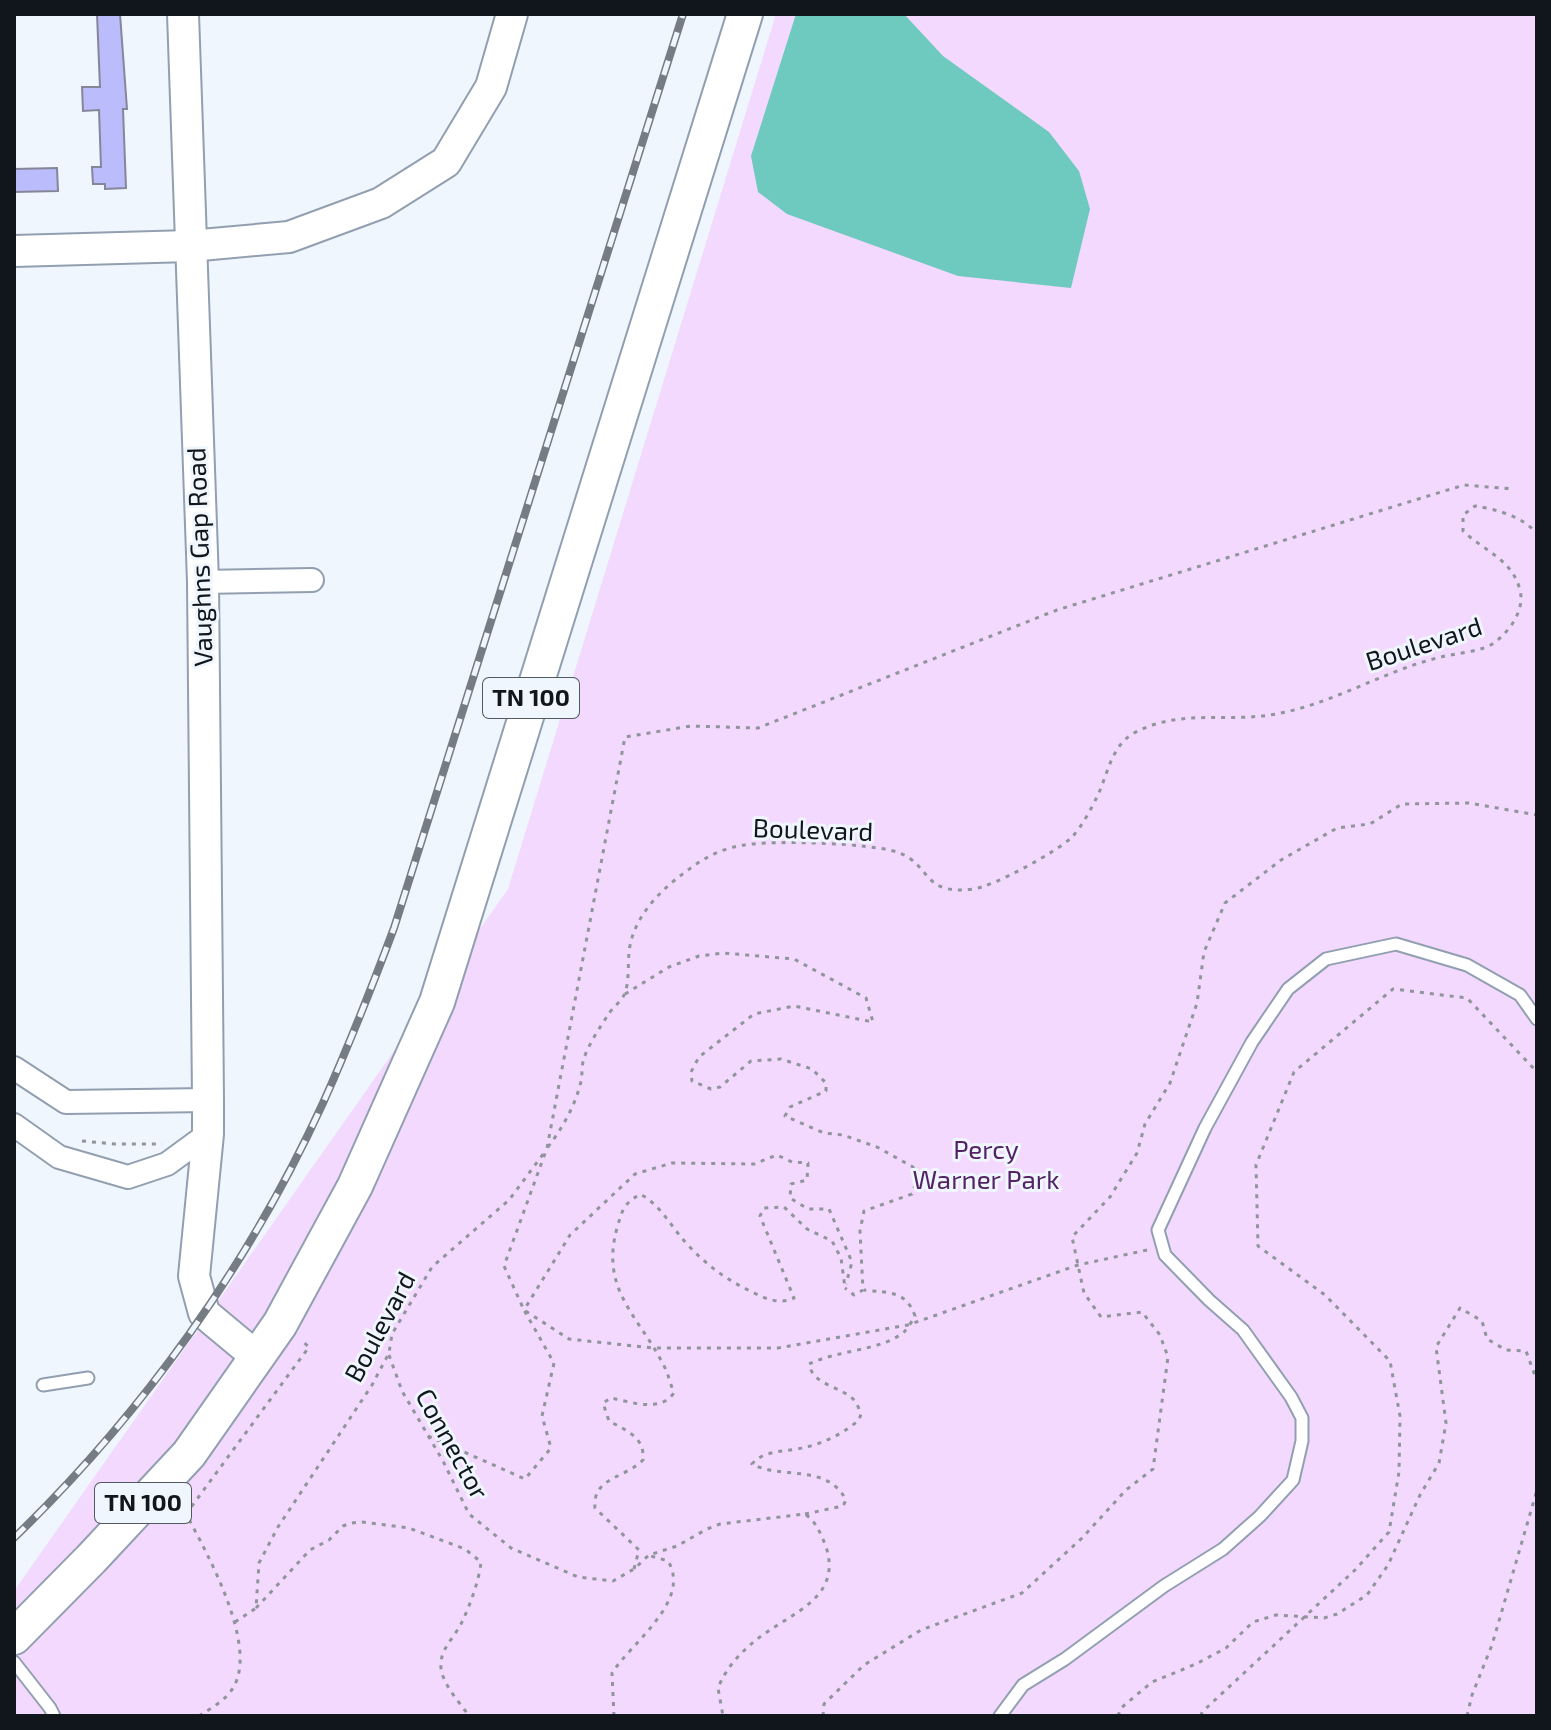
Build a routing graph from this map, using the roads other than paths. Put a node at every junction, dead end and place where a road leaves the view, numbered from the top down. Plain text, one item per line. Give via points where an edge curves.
1 (183, 14) edge
2 (512, 14) edge
3 (745, 14) edge
4 (190, 246) junction
5 (14, 251) edge
6 (312, 580) dead end
7 (203, 582) junction
8 (1537, 1019) edge
9 (14, 1068) edge
10 (208, 1100) junction
11 (14, 1125) edge
12 (208, 1134) junction
13 (258, 1358) junction
14 (88, 1378) dead end
15 (43, 1385) dead end
16 (14, 1637) edge
17 (14, 1662) edge
18 (54, 1716) edge
19 (1000, 1716) edge

1 - 4 street, Vaughns Gap Road
2 - 4 street via 491,87 446,162 381,203 289,237
3 - 13 main road, TN 100 via 437,1002 355,1186
4 - 5 street
4 - 7 street, Vaughns Gap Road
6 - 7 street
7 - 10 street, Vaughns Gap Road
8 - 19 lane via 1520,995 1467,965 1396,944 1326,959 1288,989 1205,1128 1158,1230 1165,1255 1243,1330 1291,1397 1302,1418 1293,1480 1223,1549 1023,1685
9 - 10 street via 66,1102
10 - 12 street, Vaughns Gap Road
11 - 12 street via 59,1157 128,1177 167,1164
12 - 13 street, Vaughns Gap Road via 194,1276 204,1313
13 - 16 main road, TN 100 via 189,1454
14 - 15 lane
17 - 18 lane

